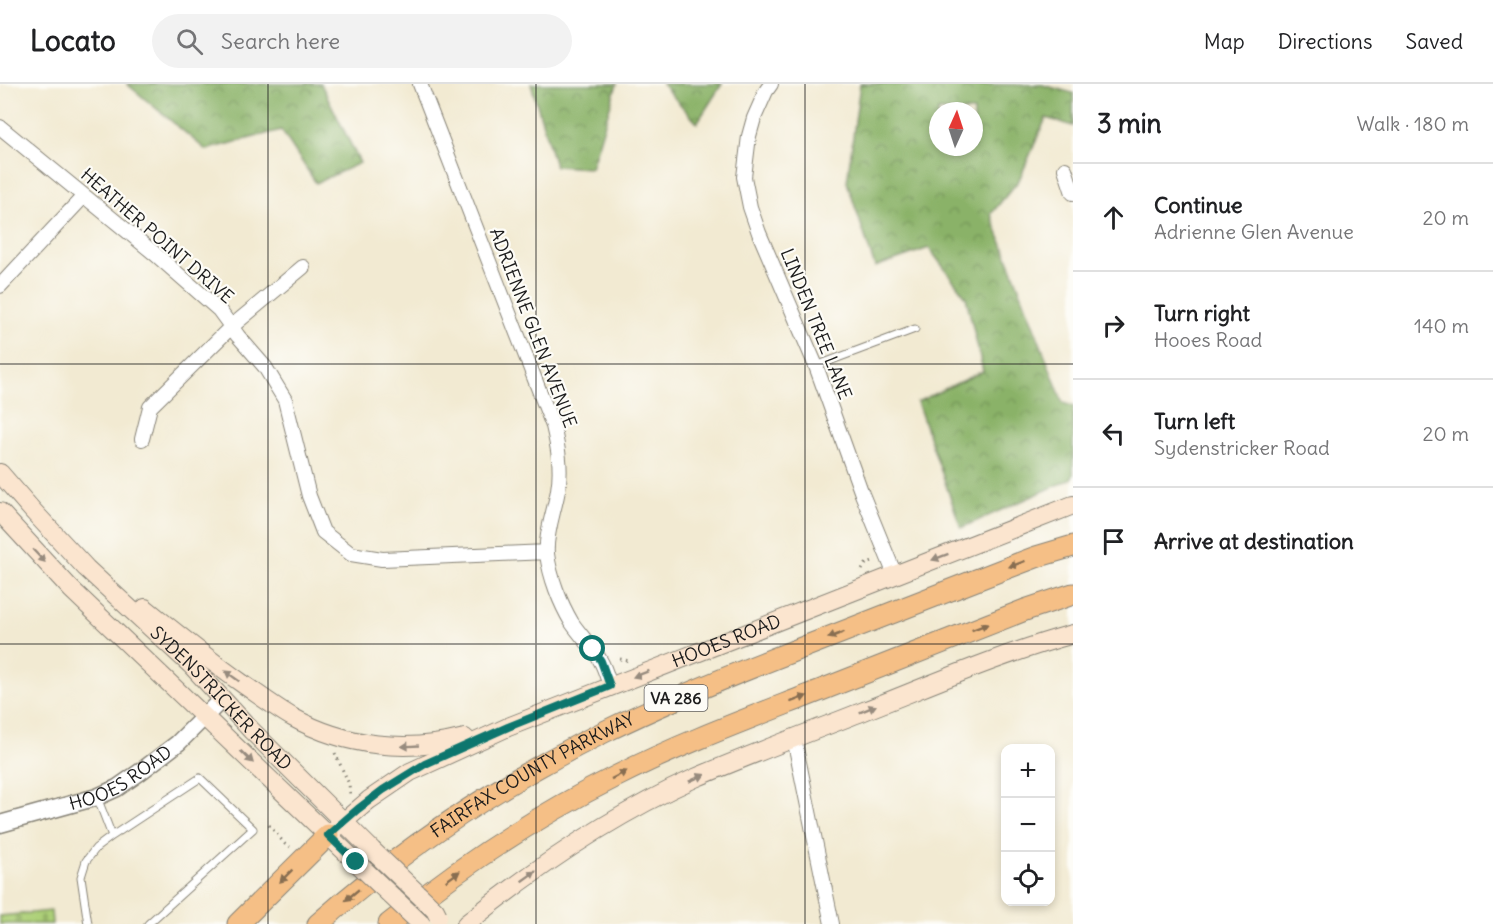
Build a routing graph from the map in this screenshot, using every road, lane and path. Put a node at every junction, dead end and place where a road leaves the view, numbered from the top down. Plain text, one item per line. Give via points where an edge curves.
1 (420, 84) edge
2 (771, 84) edge
3 (0, 127) edge
4 (1065, 169) dead end
5 (1073, 193) edge
6 (84, 196) junction
7 (303, 267) dead end
8 (0, 286) edge
9 (231, 327) junction
10 (915, 329) dead end
11 (816, 366) junction
12 (142, 439) dead end
13 (0, 473) edge
14 (1073, 505) edge
15 (0, 513) edge
16 (1073, 546) edge
17 (547, 552) junction
18 (86, 568) junction
19 (895, 575) junction
20 (1073, 594) edge
21 (1073, 634) edge
22 (610, 686) junction
23 (222, 699) junction
24 (205, 717) junction
25 (508, 727) junction
26 (794, 738) junction
27 (334, 751) dead end
28 (350, 796) dead end
29 (97, 797) junction
30 (344, 820) junction
31 (0, 824) edge
32 (269, 825) dead end
33 (328, 835) junction
34 (112, 836) junction
35 (296, 847) dead end
36 (440, 920) edge
37 (88, 924) edge
38 (148, 924) edge
39 (238, 924) edge
40 (318, 924) edge
41 (389, 924) edge
42 (421, 924) edge
43 (466, 924) edge
44 (832, 924) edge

1 - 17 street, ADRIENNE GLEN AVENUE via 554,426 560,474
2 - 11 street, LINDEN TREE LANE via 754,118 744,177 759,233
3 - 6 street, HEATHER POINT DRIVE
4 - 5 street
6 - 8 street
6 - 9 street, HEATHER POINT DRIVE via 219,310
7 - 9 street
9 - 12 street via 150,408
9 - 17 street, HEATHER POINT DRIVE via 265,367 285,400 309,496 323,532 351,554 382,559
10 - 11 lane
11 - 19 street, LINDEN TREE LANE
13 - 18 main road, SYDENSTRICKER ROAD
14 -> 19 main road, HOOES ROAD
15 -> 24 main road, SYDENSTRICKER ROAD via 71,589
16 -> 40 highway, FAIRFAX COUNTY PARKWAY / VA 286 via 712,683 601,733 451,821
17 - 22 street, ADRIENNE GLEN AVENUE via 563,607 601,661
18 - 23 main road, SYDENSTRICKER ROAD
25 -> 18 main road via 413,746 366,743 320,730 262,697 138,601
19 -> 22 main road, HOOES ROAD
41 -> 20 highway, VA 286 via 518,832 633,768 709,734
26 -> 21 main road via 980,665
22 - 25 main road, HOOES ROAD
23 - 24 street, HOOES ROAD
23 - 30 main road, SYDENSTRICKER ROAD
24 - 29 street, HOOES ROAD via 140,772
24 -> 33 main road, SYDENSTRICKER ROAD
25 - 30 main road, HOOES ROAD via 410,772
43 -> 26 main road via 526,878 620,818 694,779
26 - 44 street
27 - 28 path via 349,784
29 - 31 street, HOOES ROAD
29 - 34 lane
30 - 33 main road, HOOES ROAD
30 - 36 main road, SYDENSTRICKER ROAD, bridge via 435,910
32 - 35 path via 285,844
33 -> 39 highway
33 - 42 main road, SYDENSTRICKER ROAD, bridge
34 - 37 lane via 86,861 81,877
34 - 38 lane via 200,778 253,829

